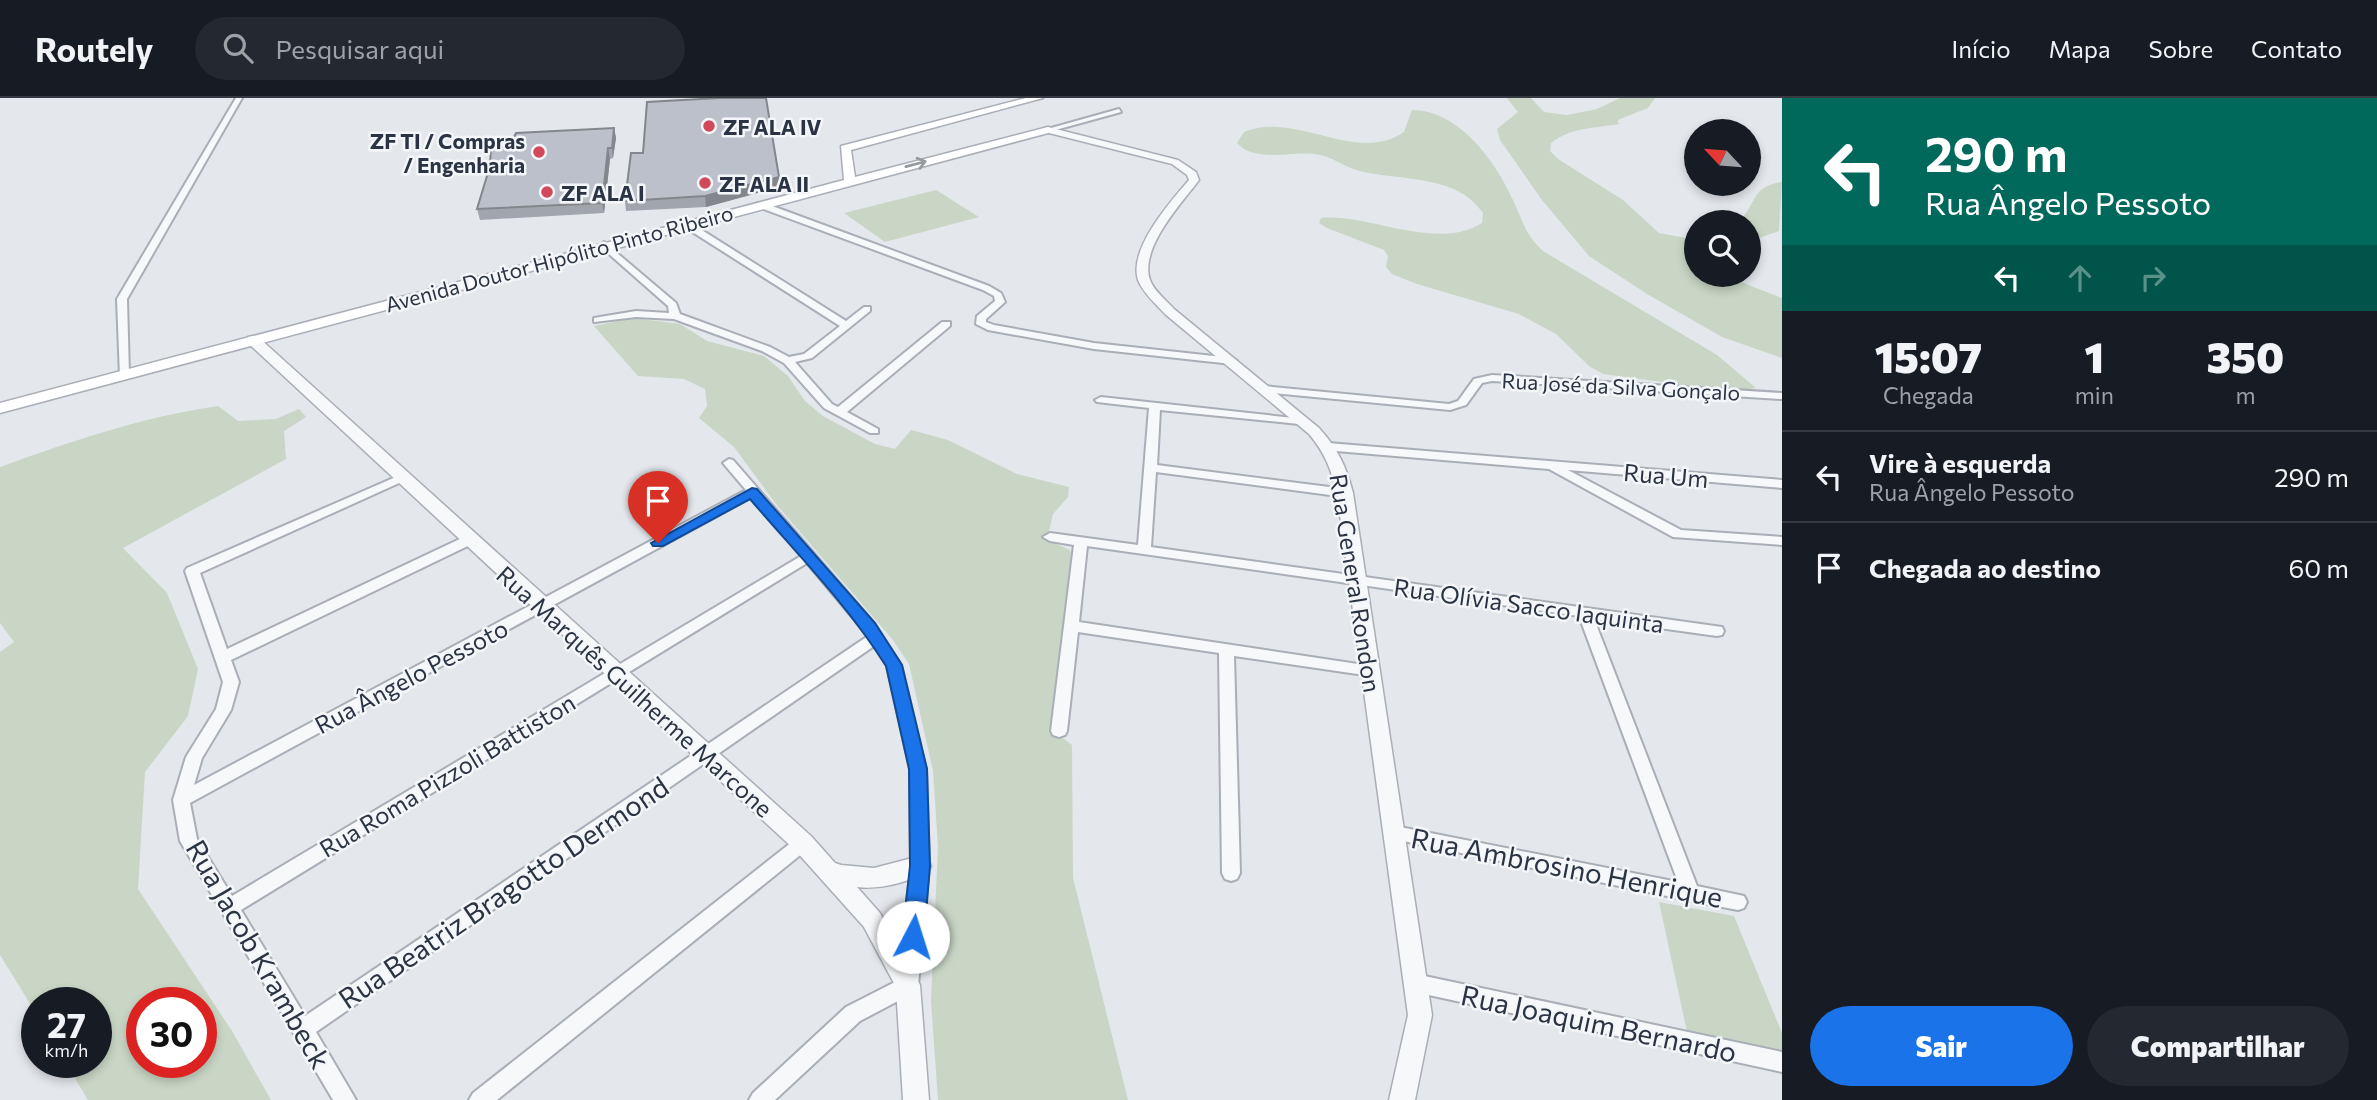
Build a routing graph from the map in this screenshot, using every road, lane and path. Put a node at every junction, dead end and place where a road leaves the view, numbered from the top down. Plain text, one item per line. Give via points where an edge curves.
1 (239, 98) edge
2 (1038, 98) edge
3 (1119, 111) dead end
4 (981, 114) junction
5 (1008, 120) dead end
6 (1021, 123) dead end
7 (1048, 130) junction
8 (850, 181) junction
9 (761, 205) junction
10 (686, 224) junction
11 (604, 246) junction
12 (867, 309) dead end
13 (676, 316) junction
14 (598, 320) dead end
15 (946, 324) dead end
16 (846, 326) junction
17 (253, 340) junction
18 (788, 361) junction
19 (1232, 361) junction
20 (124, 375) junction
21 (1263, 389) junction
22 (1782, 396) edge
23 (1101, 400) dead end
24 (1155, 406) junction
25 (0, 408) edge
26 (838, 413) junction
27 (1299, 421) junction
28 (874, 431) dead end
29 (1328, 447) junction
30 (729, 463) dead end
31 (1550, 465) junction
32 (1150, 468) junction
33 (402, 479) junction
34 (1782, 484) edge
35 (752, 492) junction
36 (1345, 493) junction
37 (1051, 537) dead end
38 (469, 540) junction
39 (1081, 541) junction
40 (1782, 541) edge
41 (1143, 550) junction
42 (808, 557) junction
43 (1358, 580) junction
44 (541, 606) junction
45 (1584, 612) junction
46 (1071, 626) junction
47 (1717, 631) dead end
48 (876, 638) junction
49 (1226, 649) junction
50 (222, 658) junction
51 (1371, 671) junction
52 (615, 673) junction
53 (1059, 731) dead end
54 (705, 755) junction
55 (181, 800) junction
56 (1395, 833) junction
57 (803, 843) junction
58 (920, 866) junction
59 (827, 871) junction
60 (1231, 873) dead end
61 (1691, 893) junction
62 (1738, 902) dead end
63 (230, 906) junction
64 (1415, 983) junction
65 (908, 985) junction
66 (303, 1029) junction
67 (1782, 1062) edge
68 (345, 1100) edge
69 (480, 1100) edge
70 (760, 1100) edge
71 (916, 1100) edge
72 (1402, 1100) edge

1 - 20 street via 122,299
2 - 4 main road
3 - 7 street, Avenida Doutor Hipólito Pinto Ribeiro
4 - 5 main road
4 - 8 main road via 845,148
6 - 7 main road, Rua General Rondon
8 -> 7 main road, Avenida Doutor Hipólito Pinto Ribeiro
7 - 19 street, Rua General Rondon via 1175,162 1192,174 1194,180 1160,223 1144,259 1143,281 1153,297
8 - 9 main road, Avenida Doutor Hipólito Pinto Ribeiro
9 - 10 main road, Avenida Doutor Hipólito Pinto Ribeiro
9 - 19 street via 986,288 998,295 1000,302 981,318 981,324 992,328 1094,346
10 - 11 main road, Avenida Doutor Hipólito Pinto Ribeiro
10 - 16 street
11 - 13 street via 673,305
11 - 17 main road, Avenida Doutor Hipólito Pinto Ribeiro
12 - 16 street
13 - 14 street via 636,314
13 - 18 street
15 - 26 street
16 - 18 street via 808,356
17 - 20 main road, Avenida Doutor Hipólito Pinto Ribeiro
17 - 33 street, Rua Marquês Guilherme Marcone
18 - 26 street via 814,394
19 - 21 street, Rua General Rondon
20 - 25 main road, Avenida Doutor Hipólito Pinto Ribeiro
21 - 22 street, Rua José da Silva Gonçalo via 1450,407 1462,403 1478,381 1492,379
21 - 27 street, Rua General Rondon
23 - 24 street
24 - 27 street
24 - 32 street
26 - 28 street
27 - 29 street, Rua General Rondon
29 - 31 street, Rua Um
29 - 36 street, Rua General Rondon
30 - 35 street
31 - 34 street, Rua Um
31 - 40 street via 1678,534
32 - 36 street
32 - 41 street
33 - 38 street, Rua Marquês Guilherme Marcone
33 - 50 street, Rua Jacob Krambeck via 192,571
35 - 42 street
35 - 44 street, Rua Ângelo Pessoto
36 - 43 street, Rua General Rondon
37 - 39 street, Rua Olívia Sacco Iaquinta
38 - 44 street, Rua Marquês Guilherme Marcone
38 - 50 street
39 - 41 street, Rua Olívia Sacco Iaquinta
39 - 46 street
41 - 43 street, Rua Olívia Sacco Iaquinta
42 - 48 street
42 - 52 street, Rua Roma Pizzoli Battiston
43 - 45 street, Rua Olívia Sacco Iaquinta
43 - 51 street, Rua General Rondon
44 - 52 street, Rua Marquês Guilherme Marcone
44 - 55 street, Rua Ângelo Pessoto
45 - 47 street, Rua Olívia Sacco Iaquinta
45 - 61 street
46 - 49 street
46 - 53 street
48 - 54 street, Rua Beatriz Bragotto Dermond
48 - 58 street via 894,665 918,769
49 - 51 street
49 - 60 street
50 - 55 street, Rua Jacob Krambeck via 231,682 223,710 194,757
51 - 56 street, Rua General Rondon
52 - 54 street, Rua Marquês Guilherme Marcone
52 - 63 street, Rua Roma Pizzoli Battiston
54 - 57 street, Rua Marquês Guilherme Marcone
54 - 66 street, Rua Beatriz Bragotto Dermond
55 - 63 street, Rua Jacob Krambeck via 190,841
56 - 61 street, Rua Ambrosino Henrique
56 - 64 street, Rua General Rondon
57 - 59 street, Rua Marquês Guilherme Marcone
57 - 69 street
58 - 59 street via 889,879 860,879
58 - 65 street
59 - 65 street, Rua Marquês Guilherme Marcone via 872,920
61 - 62 street, Rua Ambrosino Henrique
63 - 66 street, Rua Jacob Krambeck
64 - 67 street, Rua Joaquim Bernardo
64 - 72 street, Rua General Rondon via 1420,1016
65 - 70 street via 853,1014
65 - 71 street, Rua Marquês Guilherme Marcone
66 - 68 street, Rua Jacob Krambeck

